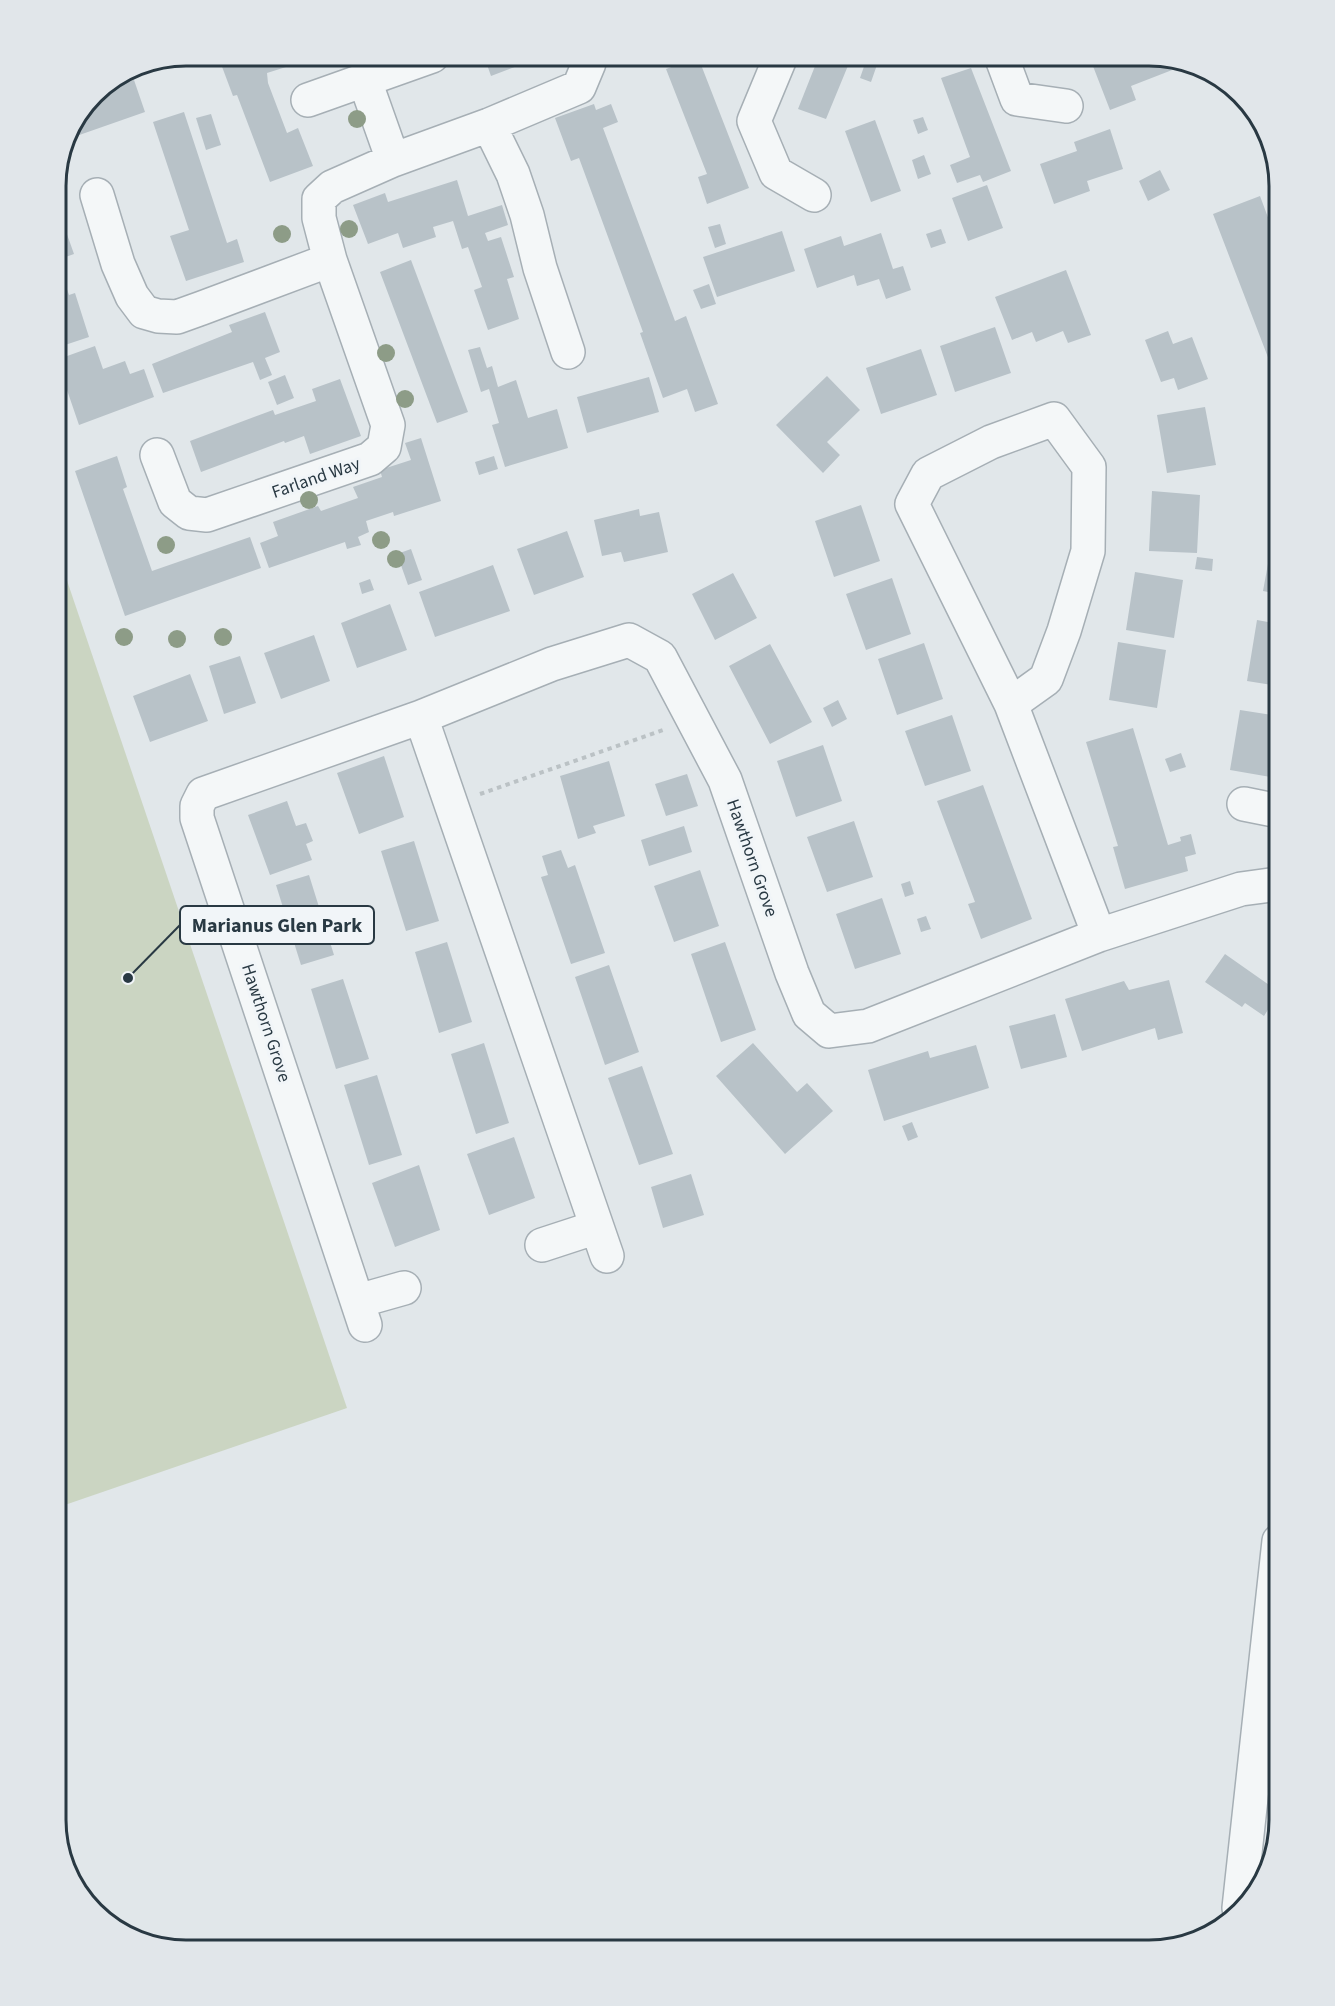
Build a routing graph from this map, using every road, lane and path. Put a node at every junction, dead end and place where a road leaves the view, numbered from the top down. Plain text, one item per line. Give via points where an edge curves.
1 (405, 66) edge
2 (589, 66) edge
3 (777, 66) edge
4 (1005, 66) edge
5 (365, 81) junction
6 (308, 99) dead end
7 (1066, 106) dead end
8 (489, 125) junction
9 (393, 160) junction
10 (97, 195) dead end
11 (814, 195) dead end
12 (330, 260) junction
13 (568, 352) dead end
14 (157, 455) dead end
15 (1011, 704) junction
16 (421, 717) junction
17 (693, 720) junction
18 (451, 804) junction
19 (1244, 804) dead end
20 (1269, 809) edge
21 (1269, 887) edge
22 (1099, 935) junction
23 (542, 1245) dead end
24 (404, 1288) dead end
25 (1269, 1639) edge
26 (1240, 1898) edge

1 - 5 street
2 - 8 street, Farland Way via 579,87
3 - 11 street via 754,121 776,173
4 - 7 street via 1017,99
5 - 6 street
5 - 9 street
8 - 9 street, Farland Way
8 - 13 street via 524,205
9 - 12 street, Farland Way via 332,187 319,200 319,218
10 - 12 street via 132,296 144,312 158,316 177,317
12 - 14 street, Farland Way via 388,425 384,447 370,459 207,515 189,513 175,502
15 - 15 street via 1046,679 1088,551 1089,467 1054,419 991,442 927,474 912,504
15 - 22 street
16 - 17 street, Hawthorn Grove via 552,664 630,640 660,657
16 - 18 street
16 - 24 street, Hawthorn Grove via 203,794 197,806 197,818 362,1313
17 - 18 path
17 - 22 street, Hawthorn Grove via 725,780 809,1014 829,1031 868,1026
18 - 23 street via 602,1242
19 - 20 street
21 - 22 street, Hawthorn Grove via 1241,889
25 - 26 street

